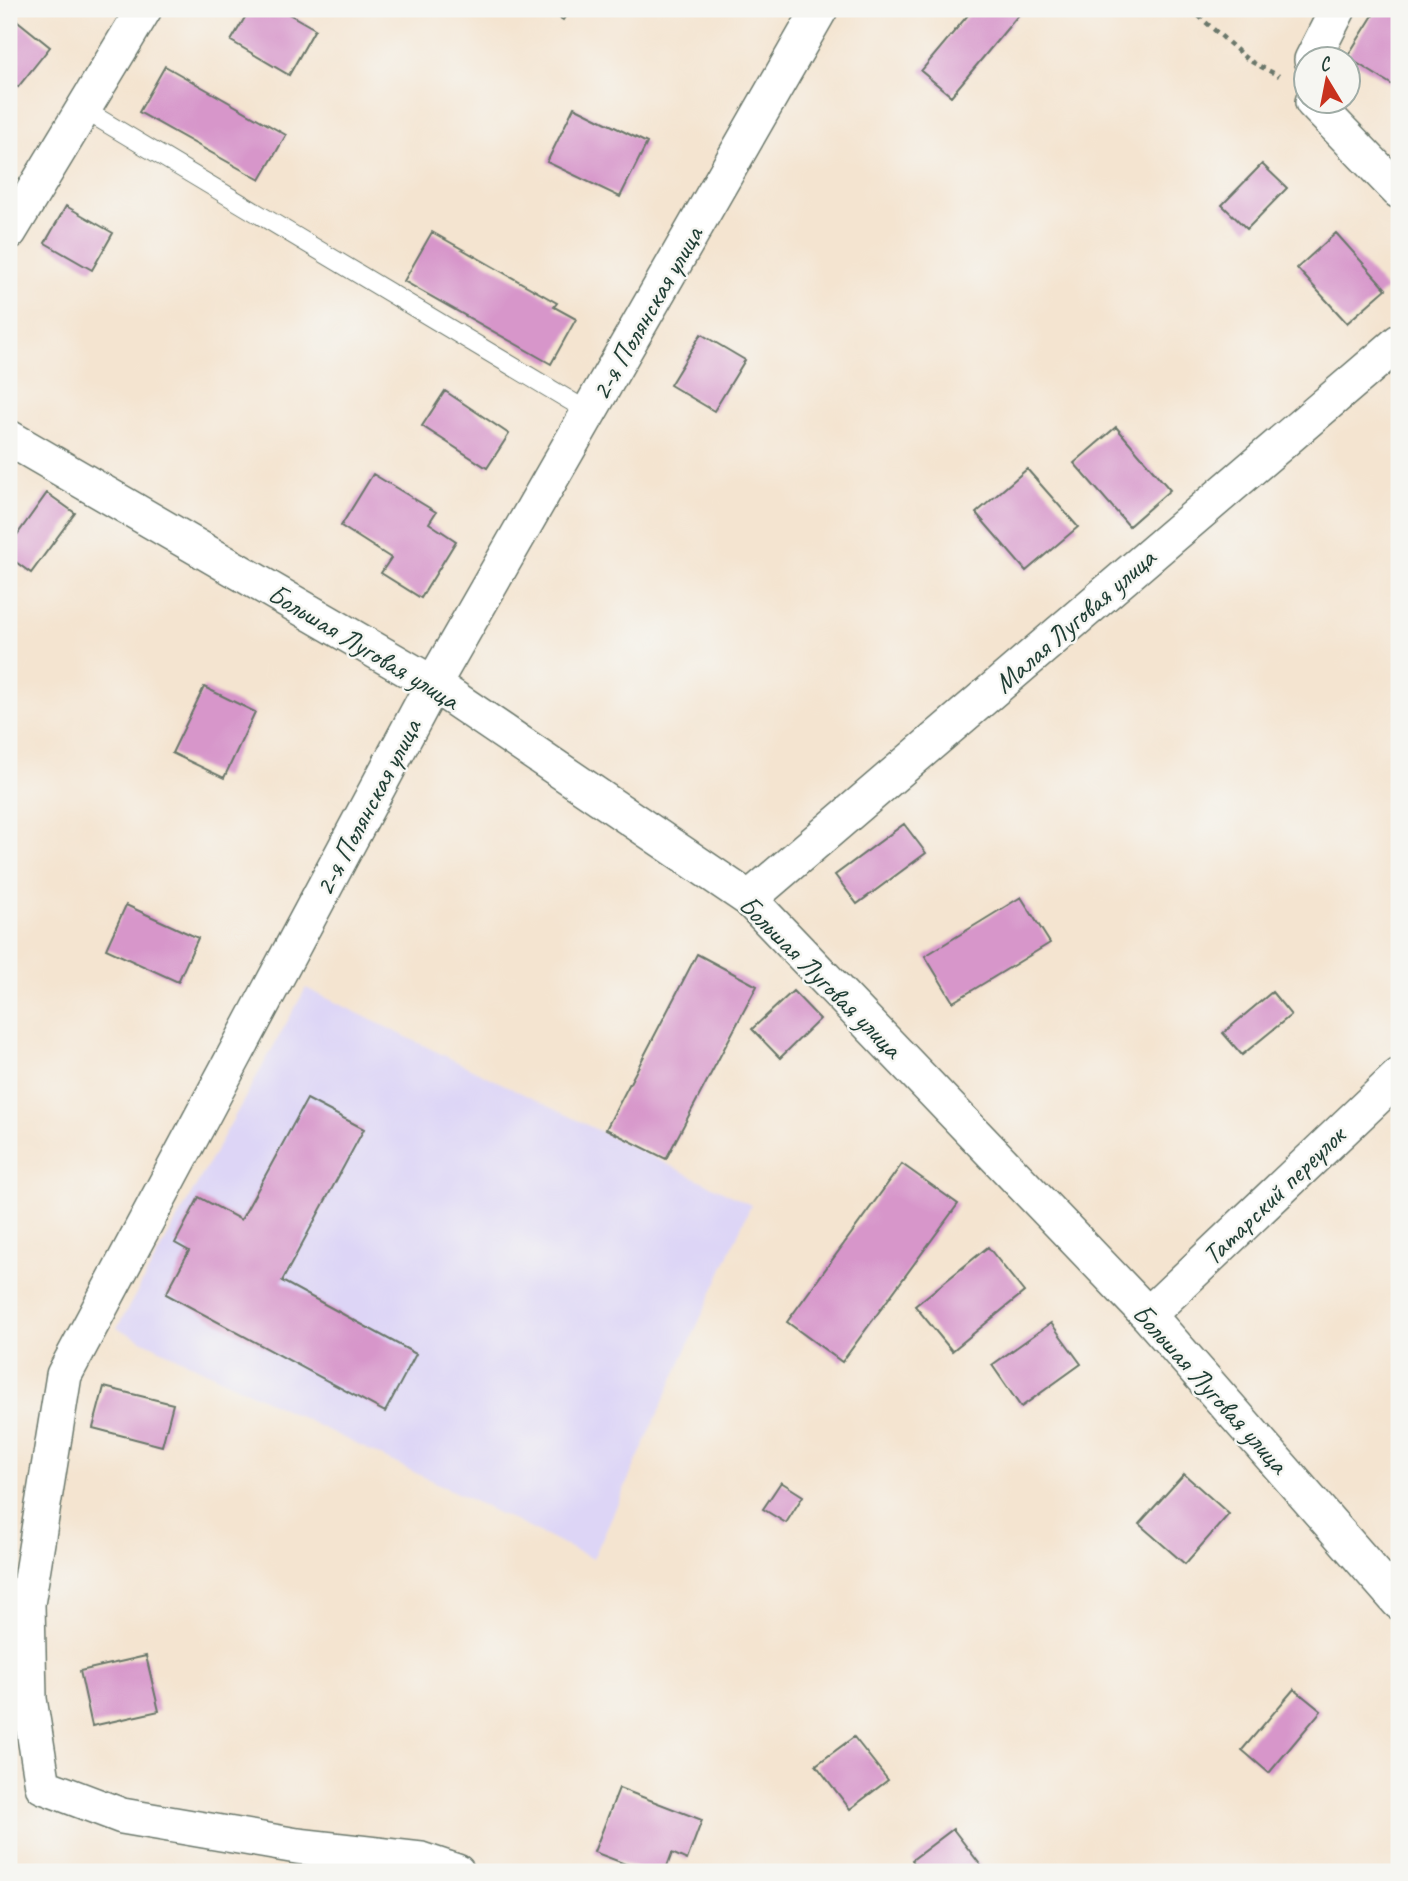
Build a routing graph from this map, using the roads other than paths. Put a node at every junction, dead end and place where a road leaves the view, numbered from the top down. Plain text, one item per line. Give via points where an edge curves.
1 (144, 9) edge
2 (820, 9) edge
3 (1338, 9) edge
4 (1322, 46) edge
5 (83, 109) junction
6 (1335, 116) edge
7 (1399, 191) edge
8 (9, 232) edge
9 (1399, 342) edge
10 (589, 412) junction
11 (9, 438) edge
12 (433, 684) junction
13 (749, 899) junction
14 (1399, 1076) edge
15 (1148, 1315) junction
16 (1399, 1602) edge
17 (18, 1603) edge
18 (457, 1872) edge

1 - 5 street
2 - 10 street, 2-я Полянская улица
3 - 4 street
5 - 8 street
5 - 10 lane
6 - 7 street
9 - 13 street, Малая Луговая улица
10 - 12 street, 2-я Полянская улица
11 - 12 street, Большая Луговая улица
12 - 13 street, Большая Луговая улица
12 - 17 street, 2-я Полянская улица via 64,1375
13 - 15 street, Большая Луговая улица
14 - 15 street, Татарский переулок
15 - 16 street, Большая Луговая улица
17 - 18 street, 2-я Полянская улица via 43,1786 122,1816 297,1846 421,1860

